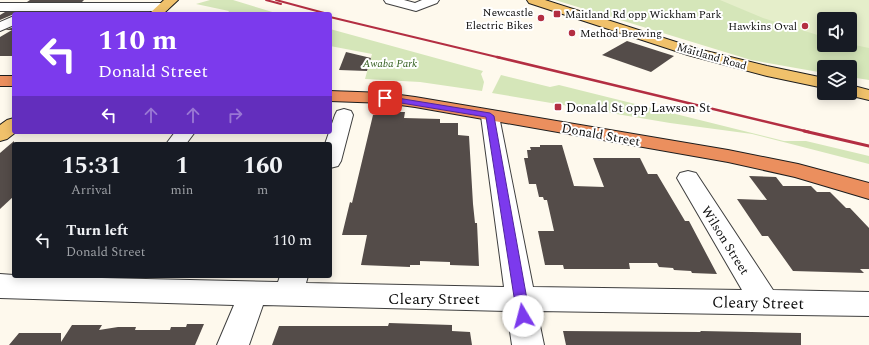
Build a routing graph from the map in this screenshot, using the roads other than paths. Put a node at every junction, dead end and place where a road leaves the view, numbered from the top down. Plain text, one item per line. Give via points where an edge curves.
1 (390, 0) edge
2 (433, 0) edge
3 (533, 0) edge
4 (0, 6) edge
5 (38, 7) junction
6 (163, 7) edge
7 (28, 12) edge
8 (12, 21) edge
9 (0, 27) edge
10 (0, 81) edge
11 (12, 81) edge
12 (817, 82) edge
13 (332, 85) edge
14 (0, 92) edge
15 (12, 92) edge
16 (857, 92) edge
17 (869, 95) edge
18 (332, 96) edge
19 (489, 109) junction
20 (344, 115) dead end
21 (12, 126) edge
22 (0, 135) edge
23 (332, 154) edge
24 (869, 177) edge
25 (688, 178) dead end
26 (869, 191) edge
27 (72, 282) edge
28 (0, 286) edge
29 (291, 286) edge
30 (252, 295) junction
31 (521, 298) junction
32 (765, 302) junction
33 (865, 309) edge
34 (233, 345) edge
35 (528, 345) edge

1 - 2 street via 416,7
3 - 12 main road, Maitland Road via 693,52
4 - 5 street
5 - 6 street
5 - 7 street
8 - 9 street
10 - 11 highway
13 - 19 highway, Donald Street via 386,88
14 - 15 highway
16 - 17 main road
18 - 19 highway, Donald Street via 385,98
19 - 24 highway, Donald Street via 738,145 798,157
19 - 26 highway, Donald Street via 798,170
19 - 31 street
20 - 23 street
21 - 22 main road
25 - 32 street, Wilson Street
27 - 28 street, Cleary Street
27 - 30 street, Cleary Street
29 - 30 street, Cleary Street
29 - 31 street, Cleary Street
30 - 34 street
31 - 32 street, Cleary Street
31 - 35 street
32 - 33 street, Cleary Street

